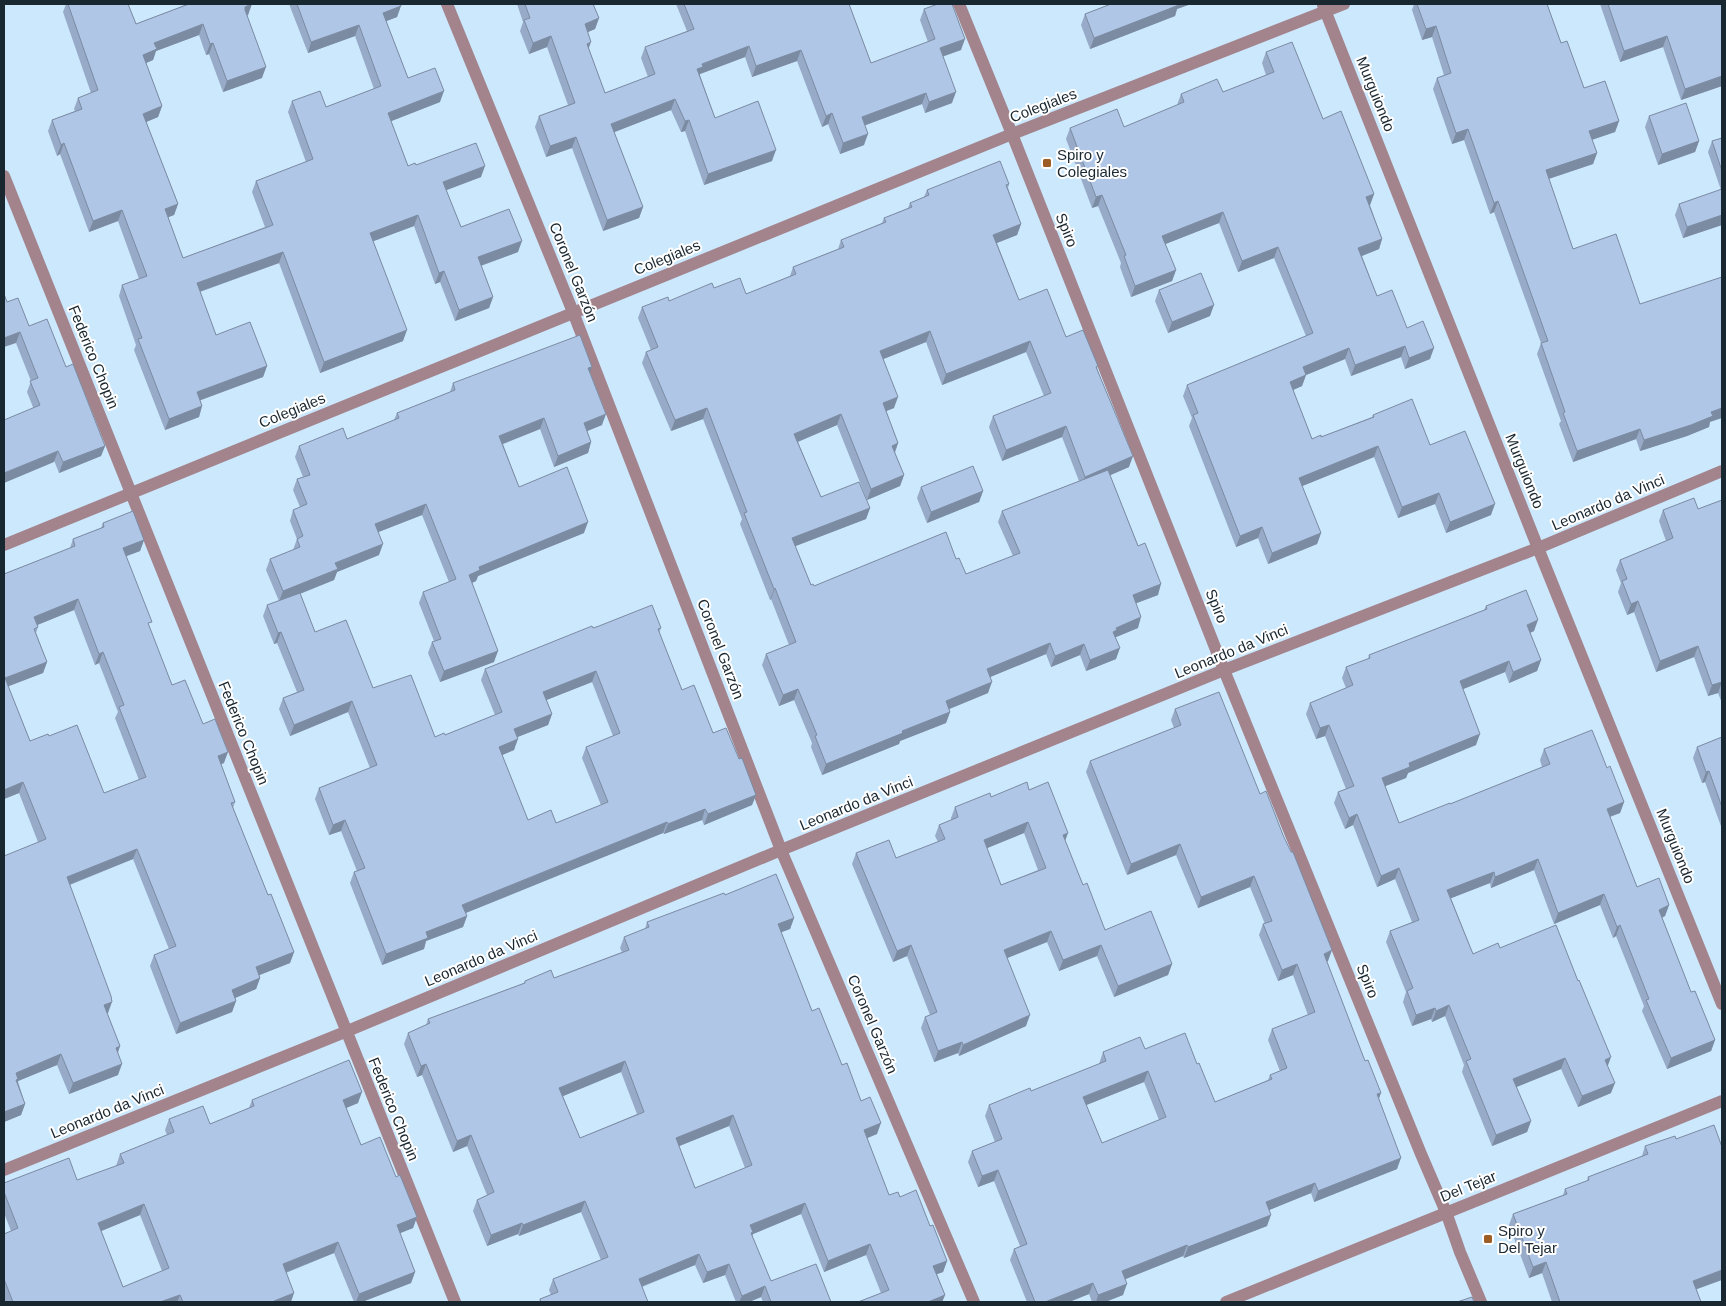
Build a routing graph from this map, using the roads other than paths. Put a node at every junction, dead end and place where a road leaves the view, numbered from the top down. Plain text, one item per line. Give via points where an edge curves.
1 (447, 4) edge
2 (959, 4) edge
3 (1344, 4) edge
4 (1324, 8) edge
5 (1012, 134) junction
6 (4, 176) edge
7 (573, 312) junction
8 (1722, 471) edge
9 (131, 494) junction
10 (4, 545) edge
11 (1538, 548) junction
12 (1224, 670) junction
13 (781, 850) junction
14 (1722, 1004) edge
15 (345, 1032) junction
16 (1722, 1101) edge
17 (4, 1170) edge
18 (1446, 1212) junction
19 (455, 1302) edge
20 (974, 1302) edge
21 (1226, 1302) edge
22 (1482, 1302) edge

1 - 7 street, Coronel Garzón
2 - 5 street, Spiro
3 - 4 street, Colegiales
4 - 5 street, Colegiales
4 - 11 street, Murguiondo
5 - 7 street, Colegiales
5 - 12 street, Spiro
6 - 9 street, Federico Chopin
7 - 9 street, Colegiales
7 - 13 street, Coronel Garzón
8 - 11 street, Leonardo da Vinci
9 - 10 street, Colegiales
9 - 15 street, Federico Chopin
11 - 12 street, Leonardo da Vinci
11 - 14 street, Murguiondo
12 - 13 street, Leonardo da Vinci
12 - 18 street, Spiro
13 - 15 street, Leonardo da Vinci
13 - 20 street, Coronel Garzón
15 - 17 street, Leonardo da Vinci
15 - 19 street, Federico Chopin
16 - 18 street, Del Tejar
18 - 21 street, Del Tejar
18 - 22 street, Spiro

